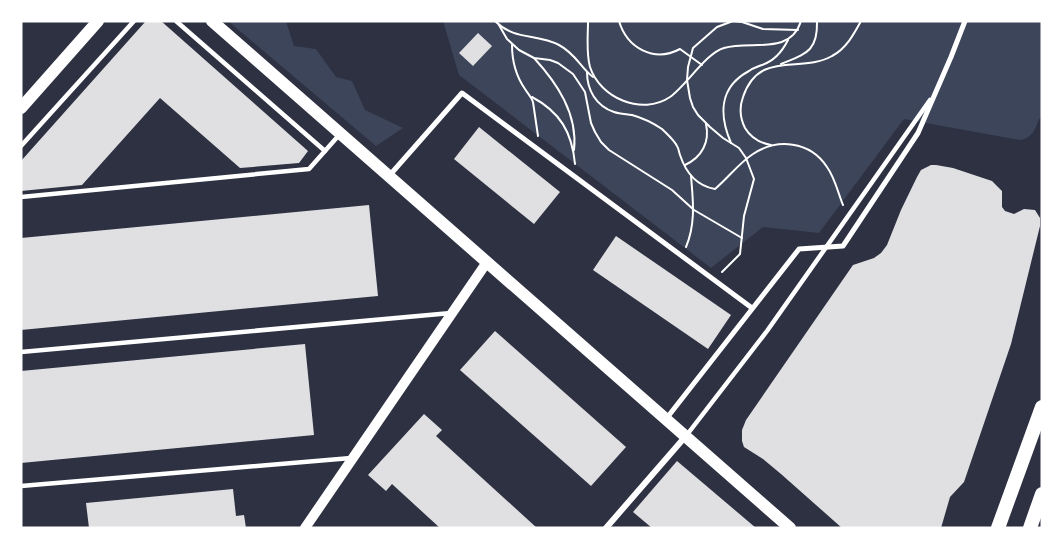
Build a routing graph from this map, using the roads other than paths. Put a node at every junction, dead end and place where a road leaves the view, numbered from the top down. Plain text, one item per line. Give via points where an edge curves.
1 (98, 21) edge
2 (134, 21) edge
3 (176, 21) edge
4 (212, 21) edge
5 (964, 21) edge
6 (940, 82) junction
7 (21, 108) edge
8 (340, 134) junction
9 (21, 146) edge
10 (325, 152) junction
11 (389, 176) junction
12 (21, 197) edge
13 (826, 247) junction
14 (487, 262) junction
15 (752, 308) junction
16 (453, 313) junction
17 (21, 352) edge
18 (1042, 407) edge
19 (666, 419) junction
20 (686, 436) junction
21 (353, 457) junction
22 (21, 486) edge
23 (1042, 494) edge
24 (305, 528) edge
25 (606, 528) edge
26 (790, 528) edge
27 (998, 528) edge
28 (1030, 528) edge

1 - 7 main road
2 - 9 lane
3 - 10 lane
4 - 8 main road
5 - 6 street
6 - 13 lane
6 - 13 street via 918,133 843,246
8 - 10 lane
8 - 11 main road
10 - 12 lane via 309,169
11 - 14 main road
11 - 15 street via 462,93
13 - 15 street via 799,249
13 - 20 lane
14 - 16 street
14 - 19 main road
15 - 19 street
16 - 17 lane
16 - 21 street
18 - 27 main road
19 - 20 main road
20 - 25 street
20 - 26 main road
21 - 22 lane
21 - 24 street
23 - 28 main road

